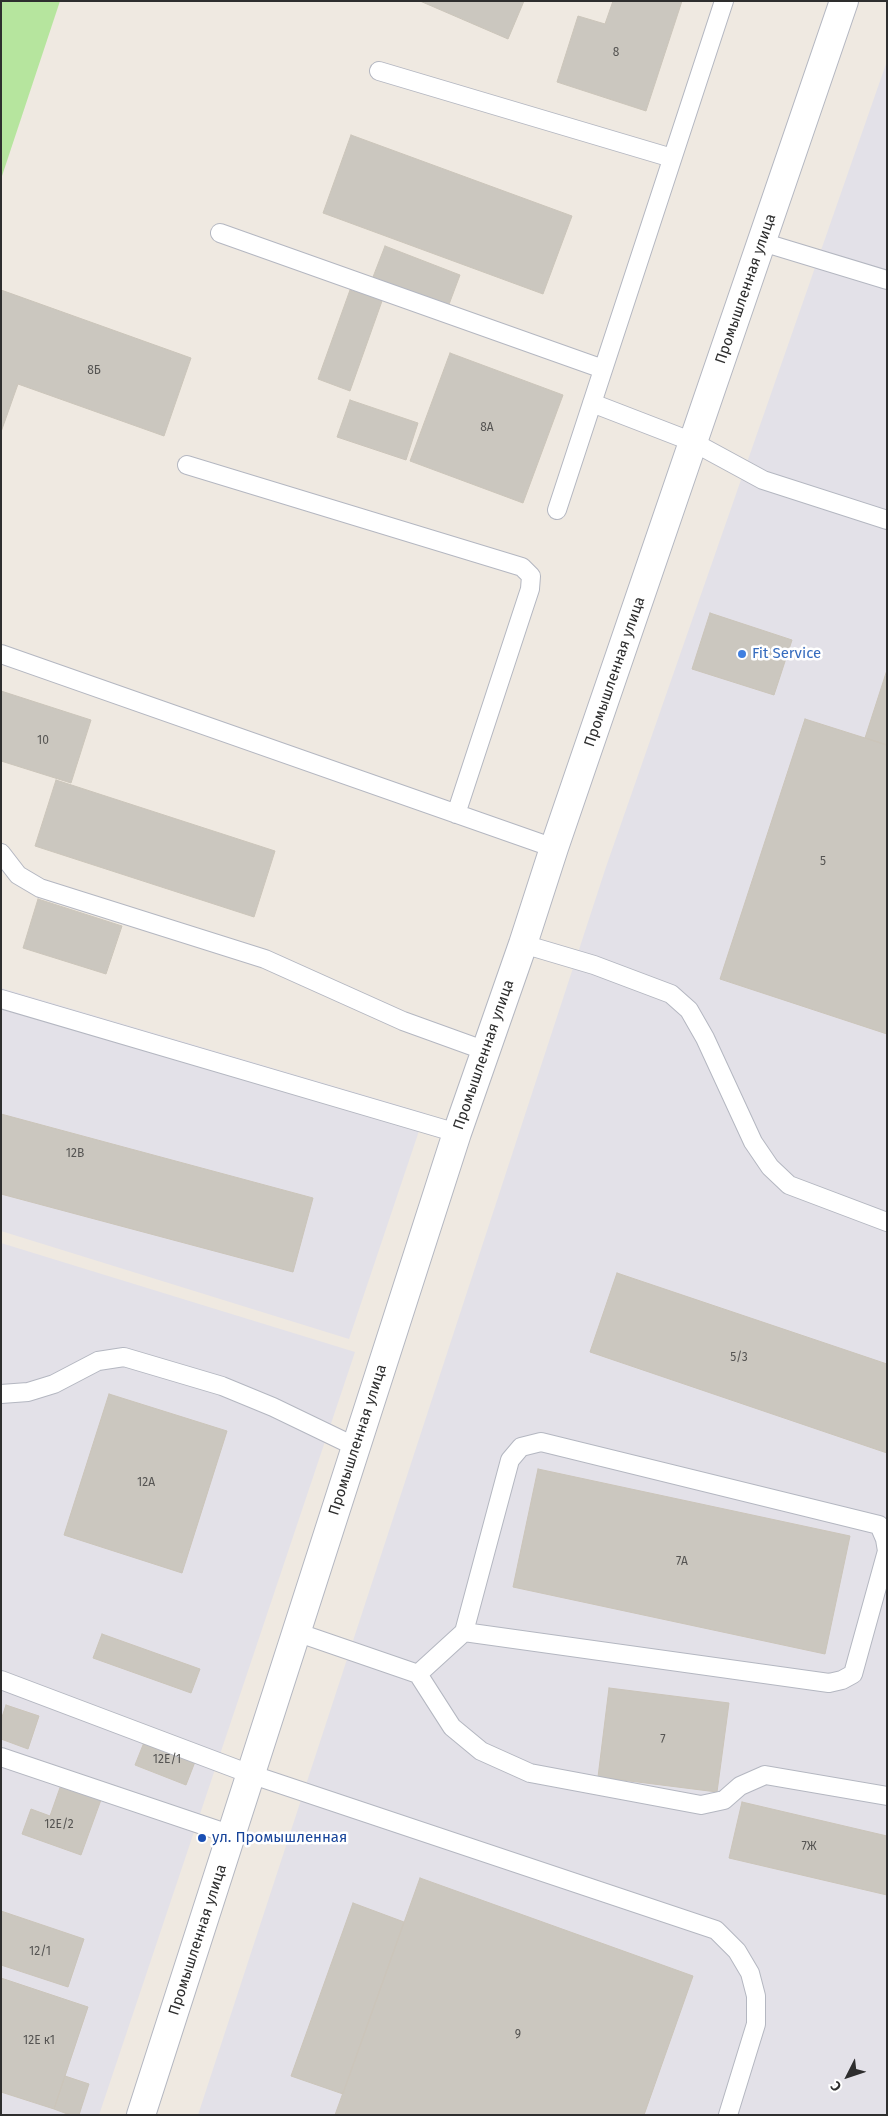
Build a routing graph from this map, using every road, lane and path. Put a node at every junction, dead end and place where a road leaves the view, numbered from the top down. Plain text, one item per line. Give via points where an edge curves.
1 (724, 1) edge
2 (844, 1) edge
3 (380, 71) dead end
4 (672, 158) junction
5 (220, 233) dead end
6 (762, 242) junction
7 (887, 280) edge
8 (603, 368) junction
9 (592, 403) junction
10 (693, 442) junction
11 (187, 465) dead end
12 (558, 510) dead end
13 (887, 520) edge
14 (1, 654) edge
15 (456, 814) junction
16 (554, 848) junction
17 (1, 853) edge
18 (524, 944) junction
19 (1, 999) edge
20 (486, 1052) junction
21 (457, 1133) junction
22 (887, 1222) edge
23 (1, 1394) edge
24 (356, 1447) junction
25 (296, 1632) junction
26 (464, 1632) junction
27 (418, 1674) junction
28 (1, 1680) edge
29 (1, 1757) edge
30 (250, 1774) junction
31 (887, 1796) edge
32 (232, 1835) junction
33 (141, 2115) edge
34 (728, 2115) edge

1 - 4 lane
2 - 6 street, Промышленная улица
3 - 4 lane
4 - 8 lane
5 - 8 lane
6 - 7 lane
6 - 10 street, Промышленная улица
8 - 9 lane
9 - 10 lane
9 - 12 lane
10 - 13 lane via 763,480
10 - 16 street, Промышленная улица
11 - 15 lane via 522,567 531,576 530,589
14 - 15 lane
15 - 16 lane
16 - 18 street, Промышленная улица
17 - 20 lane via 18,875 40,888 265,959 403,1020
18 - 20 street, Промышленная улица
18 - 22 lane via 594,965 671,994 689,1010 753,1142 770,1167 789,1185
19 - 21 lane
20 - 21 street, Промышленная улица
21 - 24 street, Промышленная улица
23 - 24 lane via 28,1392 54,1384 98,1361 124,1357 222,1386
24 - 25 street, Промышленная улица
25 - 27 lane
25 - 30 street, Промышленная улица
26 - 26 lane via 510,1460 521,1447 541,1442 879,1524 885,1539 886,1551 853,1674 829,1683
26 - 27 lane
27 - 31 lane via 452,1727 481,1750 530,1773 701,1805 724,1800 740,1786 765,1775
28 - 30 lane
29 - 32 lane
30 - 32 street, Промышленная улица
30 - 34 lane via 716,1930 737,1950 750,1973 756,1996 756,2024
32 - 33 street, Промышленная улица

